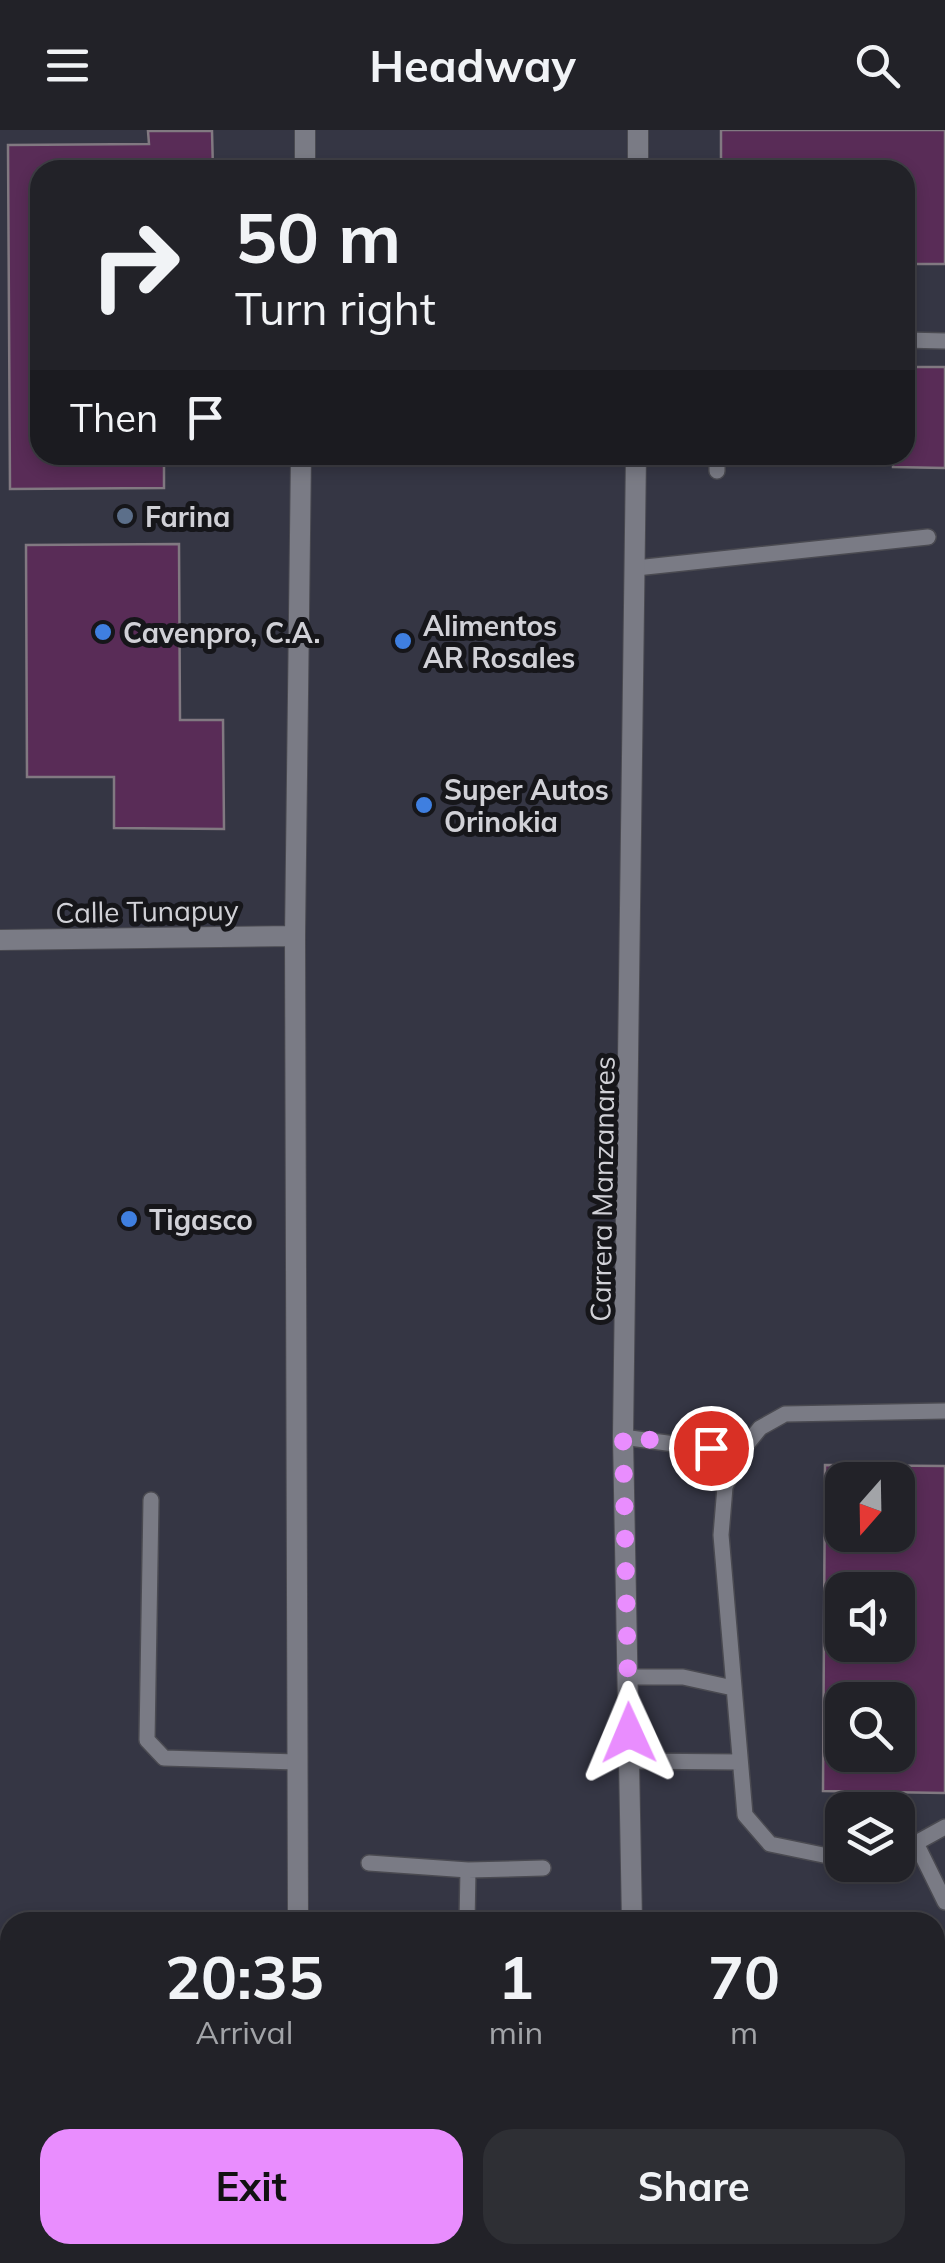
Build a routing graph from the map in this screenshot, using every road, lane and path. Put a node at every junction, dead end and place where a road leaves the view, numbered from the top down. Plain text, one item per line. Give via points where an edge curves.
1 (305, 130) edge
2 (638, 130) edge
3 (305, 160) edge
4 (638, 160) edge
5 (915, 340) edge
6 (945, 340) edge
7 (301, 465) edge
8 (636, 465) edge
9 (928, 537) dead end
10 (636, 568) junction
11 (295, 936) junction
12 (0, 940) edge
13 (945, 1411) edge
14 (623, 1436) junction
15 (740, 1453) junction
16 (151, 1500) dead end
17 (628, 1677) junction
18 (733, 1688) junction
19 (629, 1761) junction
20 (297, 1762) junction
21 (740, 1762) junction
22 (945, 1827) edge
23 (916, 1843) joint
24 (825, 1855) edge
25 (368, 1862) dead end
26 (543, 1868) dead end
27 (468, 1870) junction
28 (945, 1902) edge
29 (298, 1912) edge
30 (468, 1912) edge
31 (632, 1912) edge

1 - 3 street
2 - 4 street
5 - 6 lane
7 - 11 street
8 - 10 street, Carrera Manzanares
9 - 10 lane
10 - 14 street, Carrera Manzanares
11 - 12 street, Calle Tunapuy
11 - 20 street
13 - 15 lane via 785,1414 760,1428
14 - 15 lane
14 - 17 street, Carrera Manzanares
15 - 18 lane via 725,1487 721,1535
16 - 20 lane via 153,1751 164,1758
17 - 18 lane via 682,1677
17 - 19 street, Carrera Manzanares
18 - 21 lane
19 - 21 lane
19 - 31 street, Carrera Manzanares
20 - 29 street
21 - 24 lane via 745,1815 770,1844
22 - 23 lane
23 - 28 lane
25 - 27 lane
26 - 27 lane
27 - 30 lane

